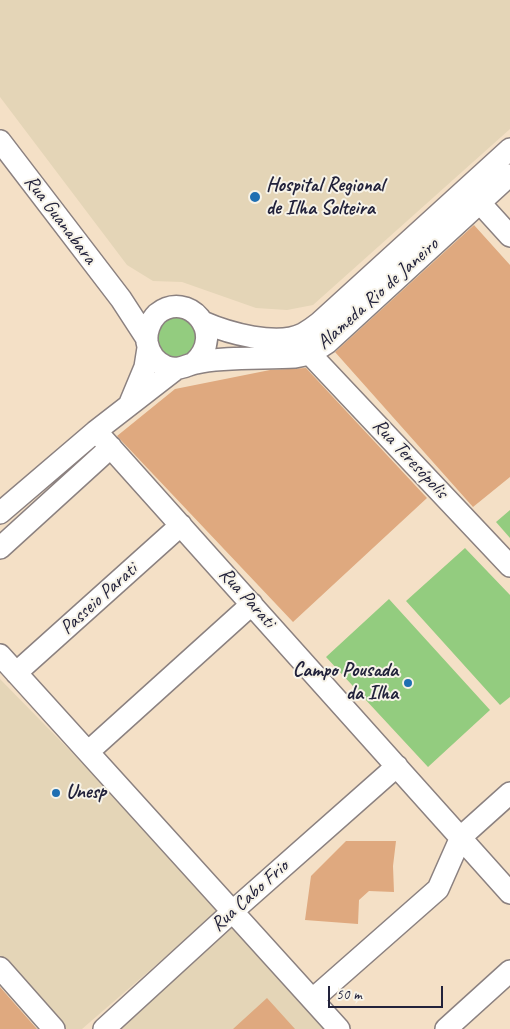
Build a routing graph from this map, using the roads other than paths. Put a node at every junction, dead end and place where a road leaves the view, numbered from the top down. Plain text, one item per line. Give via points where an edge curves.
1 (0, 141) edge
2 (510, 149) edge
3 (510, 175) edge
4 (480, 203) junction
5 (510, 236) edge
6 (121, 299) junction
7 (166, 309) junction
8 (203, 322) junction
9 (147, 343) junction
10 (310, 354) junction
11 (185, 366) junction
12 (128, 406) junction
13 (96, 432) junction
14 (111, 447) junction
15 (0, 513) edge
16 (181, 525) junction
17 (0, 548) edge
18 (510, 566) edge
19 (252, 604) junction
20 (0, 654) edge
21 (16, 672) junction
22 (88, 752) junction
23 (397, 766) junction
24 (510, 792) edge
25 (462, 837) junction
26 (510, 892) edge
27 (233, 911) junction
28 (0, 968) edge
29 (510, 971) edge
30 (313, 999) junction
31 (54, 1029) edge
32 (104, 1029) edge
33 (339, 1029) edge
34 (446, 1029) edge

1 - 6 street, Rua Guanabara
2 - 8 street, Alameda Rio de Janeiro via 302,335 256,337 235,334
3 - 4 street, Alameda Rio de Janeiro
4 - 5 street
4 - 10 street, Alameda Rio de Janeiro
6 - 7 street
6 - 9 street, Rua Guanabara
7 - 8 street, Alameda Rio de Janeiro via 191,310
7 - 9 street via 152,321
8 - 11 street via 207,331 205,349
9 - 11 street via 159,362
9 - 12 street via 145,368
10 - 11 street, Alameda Rio de Janeiro
10 - 18 street, Rua Teresópolis
11 - 12 street
12 - 13 street
13 - 14 street, Rua Parati
13 - 15 street
14 - 16 street, Rua Parati
14 - 17 street
16 - 19 street, Rua Parati
16 - 21 street, Passeio Parati
19 - 22 street
19 - 23 street, Rua Parati
20 - 21 street
21 - 22 street
22 - 27 street
23 - 25 street, Rua Parati
23 - 27 street, Rua Cabo Frio
24 - 25 street
25 - 26 street, Rua Parati
25 - 30 street via 438,889
27 - 30 street
27 - 32 street, Rua Cabo Frio
28 - 31 street
29 - 34 street
30 - 33 street

